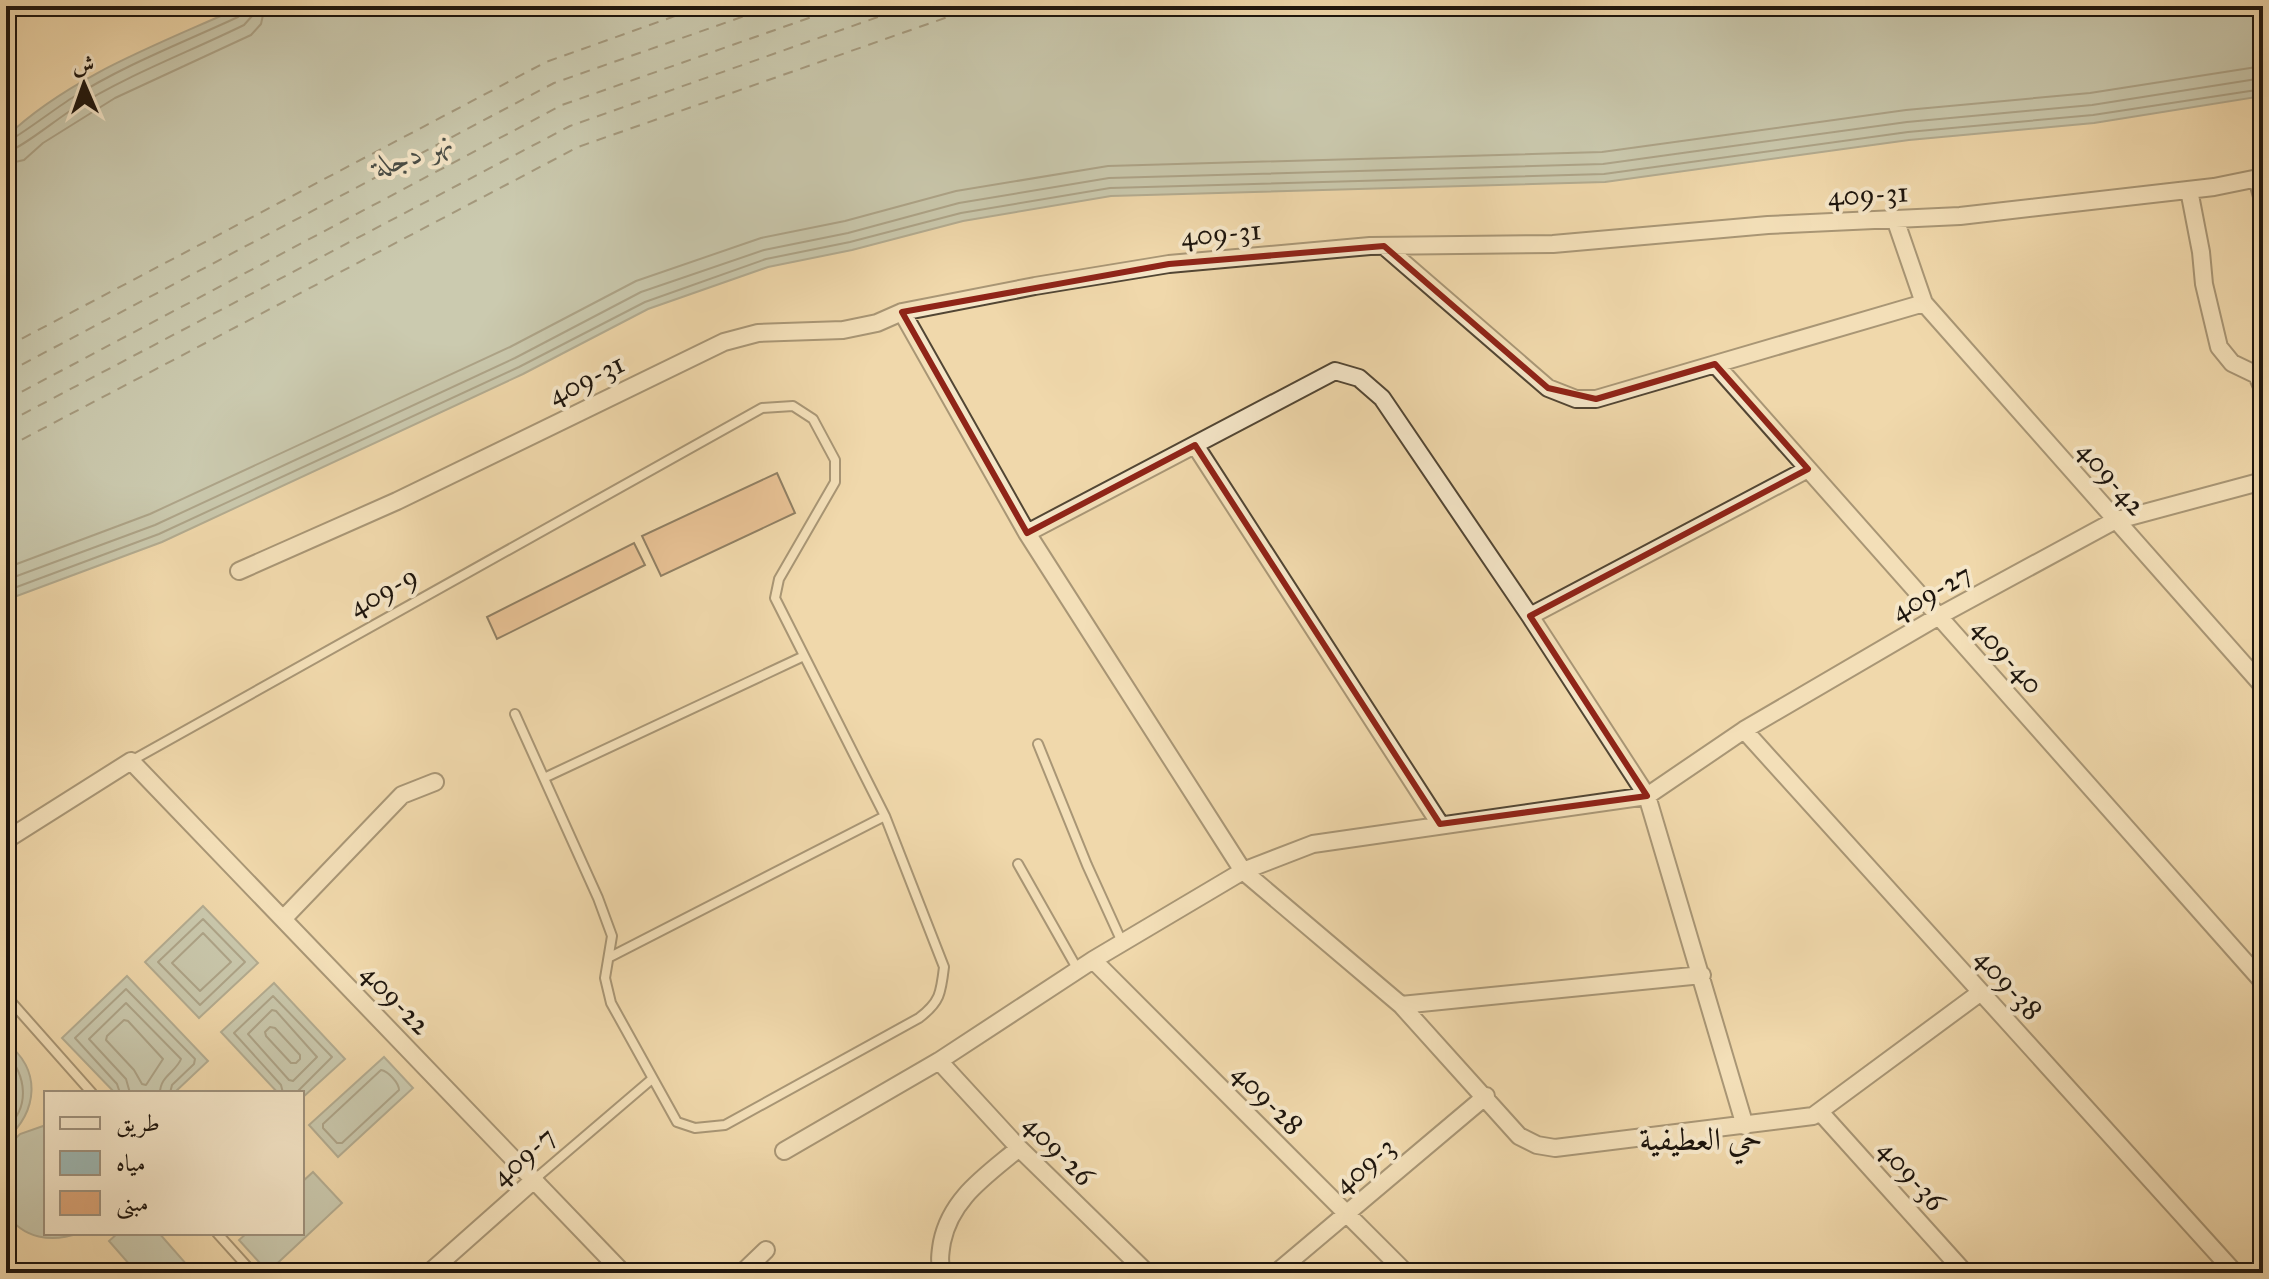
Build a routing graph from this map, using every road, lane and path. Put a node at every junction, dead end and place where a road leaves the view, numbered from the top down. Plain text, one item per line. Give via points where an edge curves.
1 (2260, 177) edge
2 (2189, 190) junction
3 (2263, 200) edge
4 (1895, 219) junction
5 (1384, 246) junction
6 (1924, 303) junction
7 (902, 312) junction
8 (1715, 364) junction
9 (2261, 378) edge
10 (1195, 445) junction
11 (1808, 469) junction
12 (2263, 481) edge
13 (2114, 521) junction
14 (1027, 533) junction
15 (239, 571) dead end
16 (1530, 616) junction
17 (1939, 616) junction
18 (804, 656) junction
19 (2263, 686) edge
20 (515, 714) dead end
21 (1744, 730) junction
22 (1038, 744) dead end
23 (131, 761) junction
24 (544, 778) junction
25 (435, 782) dead end
26 (1647, 796) junction
27 (885, 816) junction
28 (1440, 824) junction
29 (6, 840) edge
30 (1018, 864) dead end
31 (1243, 871) junction
32 (283, 919) junction
33 (1122, 943) junction
34 (610, 957) junction
35 (1093, 960) junction
36 (1078, 970) junction
37 (1702, 975) junction
38 (2263, 982) edge
39 (1981, 992) junction
40 (6, 996) edge
41 (1401, 1005) junction
42 (939, 1061) junction
43 (652, 1079) junction
44 (90, 1091) edge
45 (1486, 1096) junction
46 (1821, 1113) junction
47 (1745, 1126) junction
48 (1019, 1148) junction
49 (784, 1151) dead end
50 (535, 1179) junction
51 (1346, 1214) junction
52 (219, 1235) edge
53 (766, 1250) dead end
54 (253, 1273) edge
55 (429, 1273) edge
56 (623, 1273) edge
57 (742, 1273) edge
58 (942, 1273) edge
59 (1147, 1273) edge
60 (1276, 1273) edge
61 (1406, 1273) edge
62 (1965, 1273) edge
63 (2235, 1273) edge

1 - 2 street, 409-31
1 - 3 street
2 - 4 street, 409-31
2 - 9 street via 2219,347 2232,363
4 - 5 street, 409-31 via 1553,244
4 - 6 street
5 - 7 street, 409-31 via 1169,264
5 - 8 street via 1548,388 1576,399 1596,399
6 - 8 street
6 - 13 street, 409-42
7 - 14 street
7 - 15 street, 409-31 via 843,330 758,333 724,342 397,501
8 - 11 street, 409-40
10 - 14 street
10 - 16 street via 1335,371 1359,378 1382,398
10 - 28 street
11 - 16 street
11 - 17 street, 409-40
12 - 13 street, 409-27
13 - 17 street, 409-27
13 - 19 street, 409-42
14 - 31 street
16 - 26 street
17 - 21 street, 409-27
17 - 38 street, 409-40
18 - 23 lane, 409-9 via 775,598 779,579 835,482 835,460 813,419 793,406 762,408
18 - 24 lane
18 - 27 lane
20 - 24 lane
21 - 26 street, 409-27
21 - 39 street, 409-38
22 - 33 lane
23 - 29 street, 409-9
23 - 32 street, 409-22
24 - 34 lane via 598,898 612,936
25 - 32 street via 402,795
26 - 28 street
26 - 37 street
27 - 34 lane
27 - 43 lane via 944,967 935,1006 725,1125 695,1128 677,1122
28 - 31 street via 1313,844
30 - 36 lane
31 - 33 street
31 - 41 street
32 - 50 street, 409-22
33 - 35 street
34 - 43 lane via 605,978 611,1003
35 - 36 street
35 - 51 street, 409-28
36 - 42 street
37 - 41 street
37 - 47 street
39 - 46 street
39 - 63 street, 409-38
40 - 44 lane
41 - 45 street
42 - 48 street, 409-26
42 - 49 street
43 - 50 lane, 409-7
45 - 47 street via 1519,1136 1555,1148
45 - 51 street, 409-3
46 - 47 street
46 - 62 street, 409-36
48 - 58 street via 965,1193 946,1222
48 - 59 street, 409-26
50 - 55 street, 409-7
50 - 56 street, 409-22
51 - 60 street, 409-3
51 - 61 street, 409-28
52 - 54 lane
53 - 57 street

